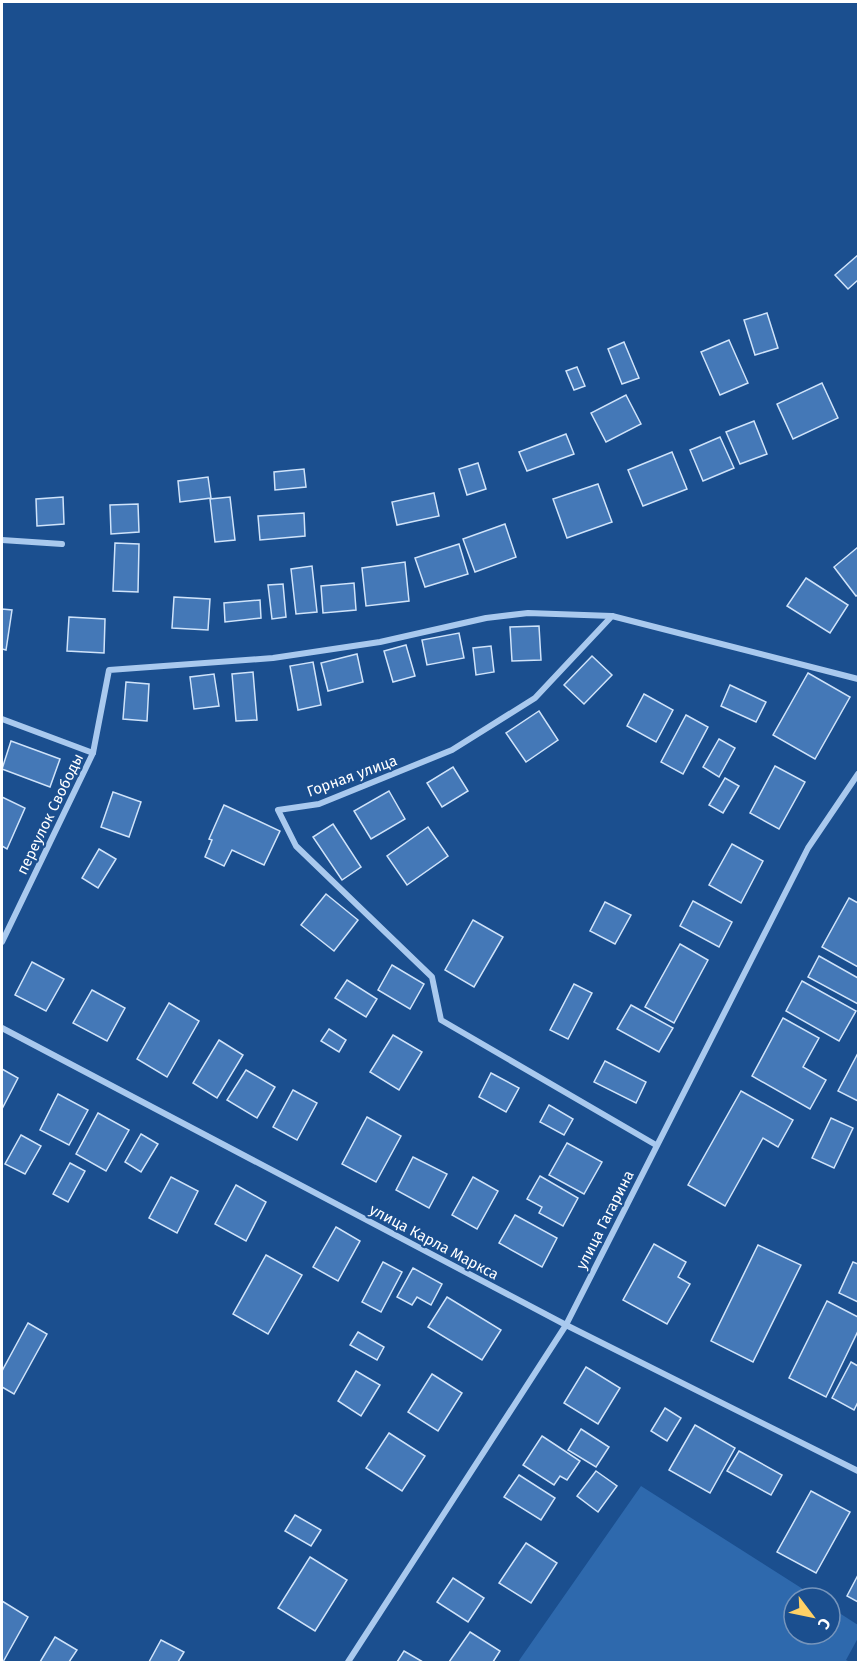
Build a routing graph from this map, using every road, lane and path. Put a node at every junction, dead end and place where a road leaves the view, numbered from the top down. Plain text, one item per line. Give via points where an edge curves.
1 (2, 540) edge
2 (62, 544) dead end
3 (612, 616) junction
4 (858, 679) edge
5 (2, 719) edge
6 (93, 753) junction
7 (858, 774) edge
8 (2, 942) edge
9 (2, 1028) edge
10 (656, 1145) junction
11 (566, 1325) junction
12 (858, 1471) edge
13 (348, 1662) edge

1 - 2 street
3 - 4 street
3 - 6 street via 528,613 273,658 109,670
3 - 10 street, Горная улица via 535,698 452,750 319,804 278,810 296,846 432,977 441,1020
5 - 6 street, переулок Свободы
6 - 8 street, переулок Свободы
7 - 10 street, улица Гагарина via 808,848
9 - 11 street, улица Карла Маркса
10 - 11 street, улица Гагарина
11 - 12 street, улица Карла Маркса
11 - 13 street, улица Гагарина

